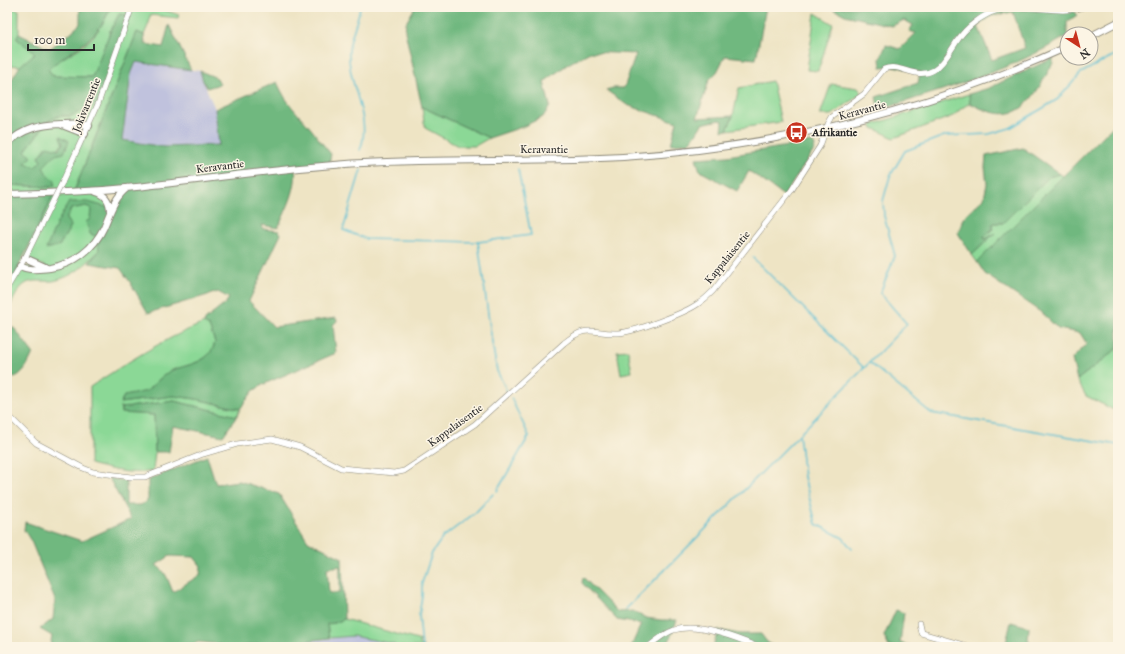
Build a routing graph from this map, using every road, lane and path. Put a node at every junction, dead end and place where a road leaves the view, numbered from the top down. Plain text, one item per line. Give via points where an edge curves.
1 (132, 7) edge
2 (1083, 7) edge
3 (1118, 22) edge
4 (1099, 32) edge
5 (1059, 50) edge
6 (60, 124) junction
7 (89, 126) junction
8 (826, 129) junction
9 (85, 134) junction
10 (7, 144) edge
11 (127, 188) junction
12 (94, 191) junction
13 (7, 194) edge
14 (110, 213) junction
15 (25, 258) junction
16 (20, 266) junction
17 (49, 268) junction
18 (7, 288) edge
19 (7, 414) edge
20 (918, 624) dead end
21 (648, 647) edge
22 (758, 647) edge
23 (970, 647) edge

1 - 7 street, Jokivarrentie
2 - 8 street via 1019,7 999,9 990,13 962,33 936,70 920,74 895,68 884,69 864,94 832,117
3 - 4 main road
5 - 8 main road, Keravantie via 988,81 950,94 878,117
6 - 7 main road via 76,123
6 - 9 main road
6 - 10 main road via 34,127
7 - 9 street, Jokivarrentie
8 - 11 main road, Keravantie via 738,146 668,154 357,163 260,171
8 - 19 street, Kappalaisentie via 820,146 772,217 713,291 699,304 632,330 618,333 587,330 576,333 475,424 404,471 394,473 341,468 300,447 272,439 237,444 203,454 145,477 93,472 36,443
9 - 15 street, Jokivarrentie, bridge
11 - 12 main road, Keravantie
11 - 14 main road via 120,194
12 - 13 main road, Keravantie
12 - 14 main road via 102,193 107,198
14 - 17 main road via 103,229 88,250 73,261
15 - 16 street, Jokivarrentie
15 - 17 main road
16 - 17 main road via 30,270
16 - 18 street, Jokivarrentie
20 - 23 street via 922,633
21 - 22 street via 671,631 685,628 735,636

